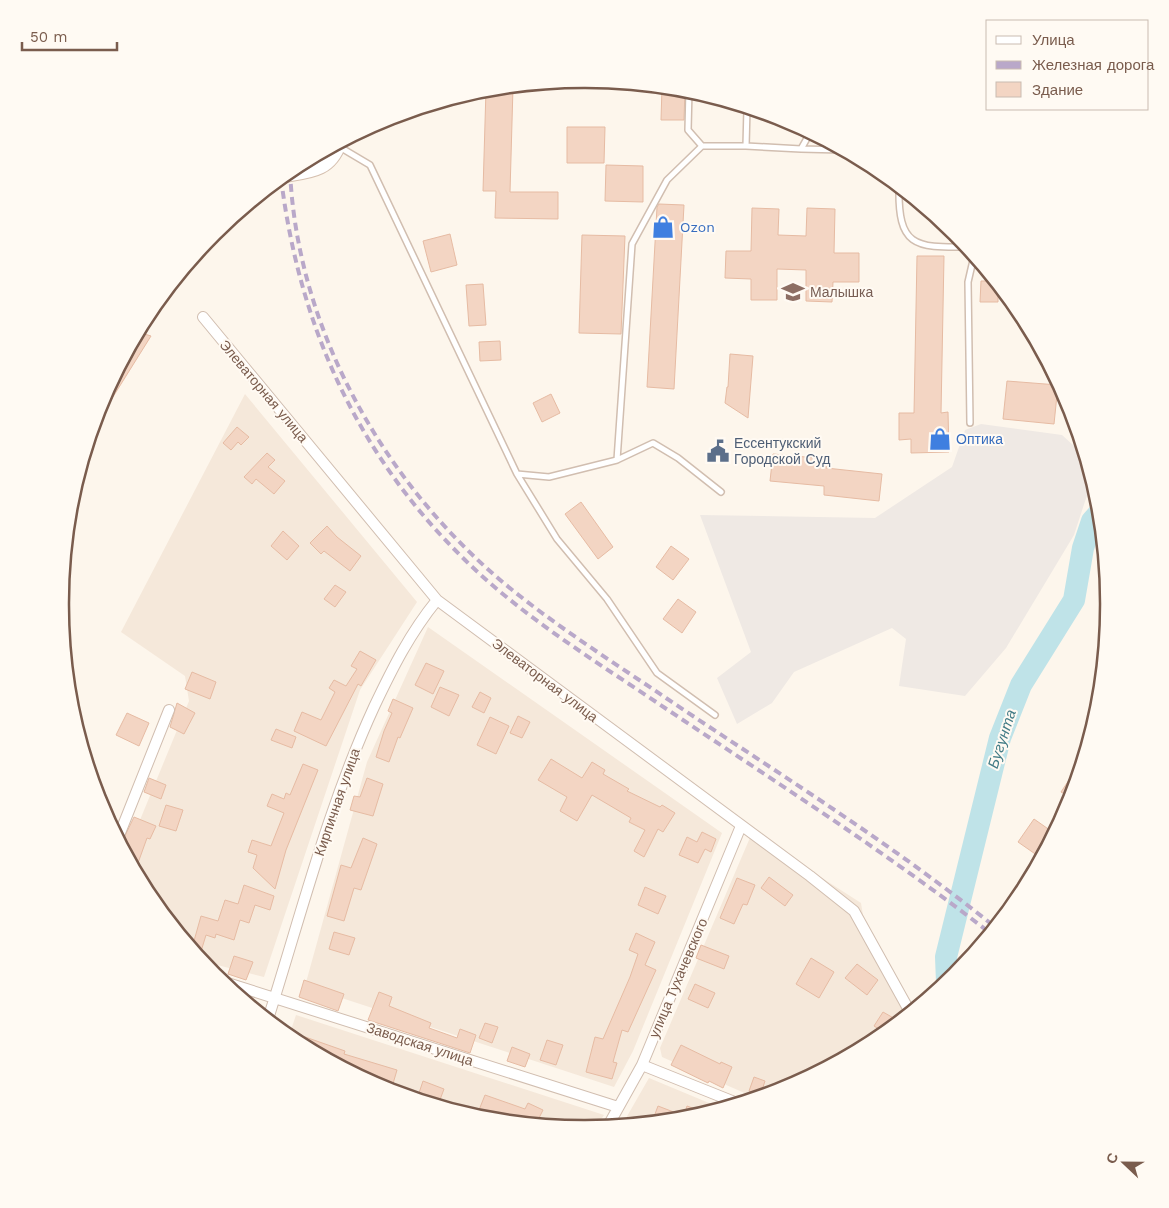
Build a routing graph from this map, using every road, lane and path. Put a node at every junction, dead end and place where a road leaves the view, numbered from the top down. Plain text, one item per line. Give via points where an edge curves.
1 (689, 99) edge
2 (746, 115) edge
3 (807, 138) edge
4 (702, 146) junction
5 (746, 146) junction
6 (343, 148) edge
7 (801, 149) junction
8 (829, 150) edge
9 (333, 154) edge
10 (302, 173) edge
11 (899, 196) edge
12 (956, 247) edge
13 (972, 264) edge
14 (203, 316) dead end
15 (970, 423) dead end
16 (617, 460) junction
17 (517, 474) junction
18 (721, 492) dead end
19 (437, 600) junction
20 (169, 710) dead end
21 (716, 715) dead end
22 (741, 826) junction
23 (121, 830) edge
24 (237, 986) edge
25 (275, 998) junction
26 (907, 1006) edge
27 (270, 1012) edge
28 (642, 1065) junction
29 (727, 1099) edge
30 (618, 1107) junction
31 (612, 1119) edge

1 - 4 lane via 688,130
2 - 5 lane
3 - 7 lane
4 - 5 lane
4 - 16 lane via 667,180 632,244
5 - 7 lane
6 - 17 lane via 370,165
7 - 8 lane
9 - 10 street via 314,171
11 - 12 lane via 907,236 917,244
13 - 15 lane via 968,282
14 - 19 street, Элеваторная улица
16 - 17 lane via 549,477
16 - 18 lane via 653,443
17 - 21 lane via 558,539 607,599 657,673
19 - 22 street, Элеваторная улица
19 - 25 street, Кирпичная улица via 416,626 384,685 350,760
20 - 23 street
22 - 26 street, Элеваторная улица via 854,912
22 - 28 street, улица Тухачевского
24 - 25 street, Заводская улица
25 - 27 street, Кирпичная улица
25 - 30 street, Заводская улица
28 - 29 street
28 - 30 street, улица Тухачевского
30 - 31 street, улица Тухачевского

